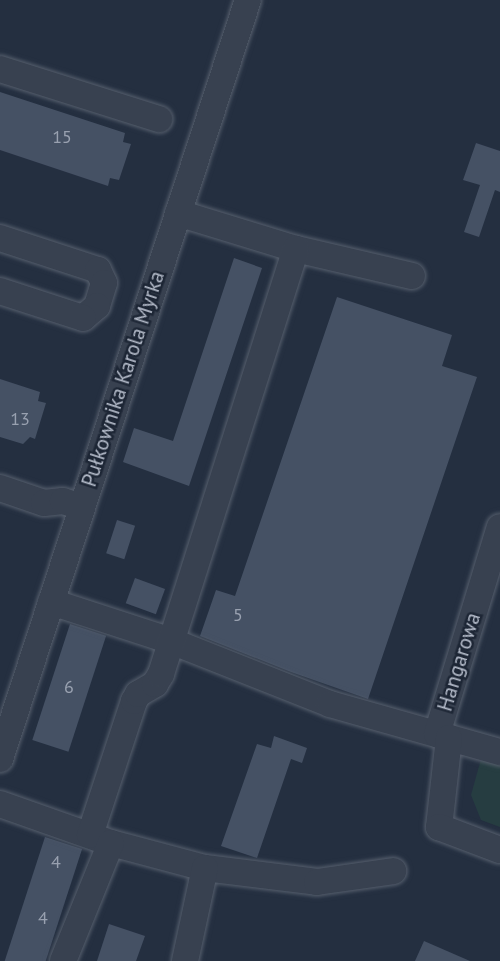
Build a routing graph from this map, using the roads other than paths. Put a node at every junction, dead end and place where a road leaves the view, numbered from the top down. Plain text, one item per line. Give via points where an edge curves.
1 (248, 0) edge
2 (0, 69) edge
3 (159, 119) dead end
4 (178, 213) junction
5 (0, 238) edge
6 (296, 249) junction
7 (412, 276) dead end
8 (0, 291) edge
9 (0, 488) edge
10 (81, 507) junction
11 (500, 527) edge
12 (51, 602) junction
13 (171, 641) junction
14 (443, 736) junction
15 (500, 752) edge
16 (0, 759) edge
17 (0, 804) edge
18 (101, 839) junction
19 (500, 850) edge
20 (205, 868) junction
21 (393, 871) dead end
22 (63, 961) edge
23 (184, 961) edge

1 - 4 street, Pułkownika Karola Myrka
2 - 3 street
4 - 6 street
4 - 10 street, Pułkownika Karola Myrka
5 - 8 street via 98,270 104,283 96,306 83,318
6 - 7 street
6 - 13 street
9 - 10 street via 44,503 63,501
10 - 12 street, Pułkownika Karola Myrka
11 - 14 street, Hangarowa
12 - 13 street
12 - 16 street, Pułkownika Karola Myrka
13 - 14 street via 330,704
13 - 18 street via 155,684 134,701
14 - 15 street, Hangarowa
14 - 19 street via 439,827
17 - 18 street
18 - 20 street
18 - 22 street
20 - 21 street via 317,882
20 - 23 street

